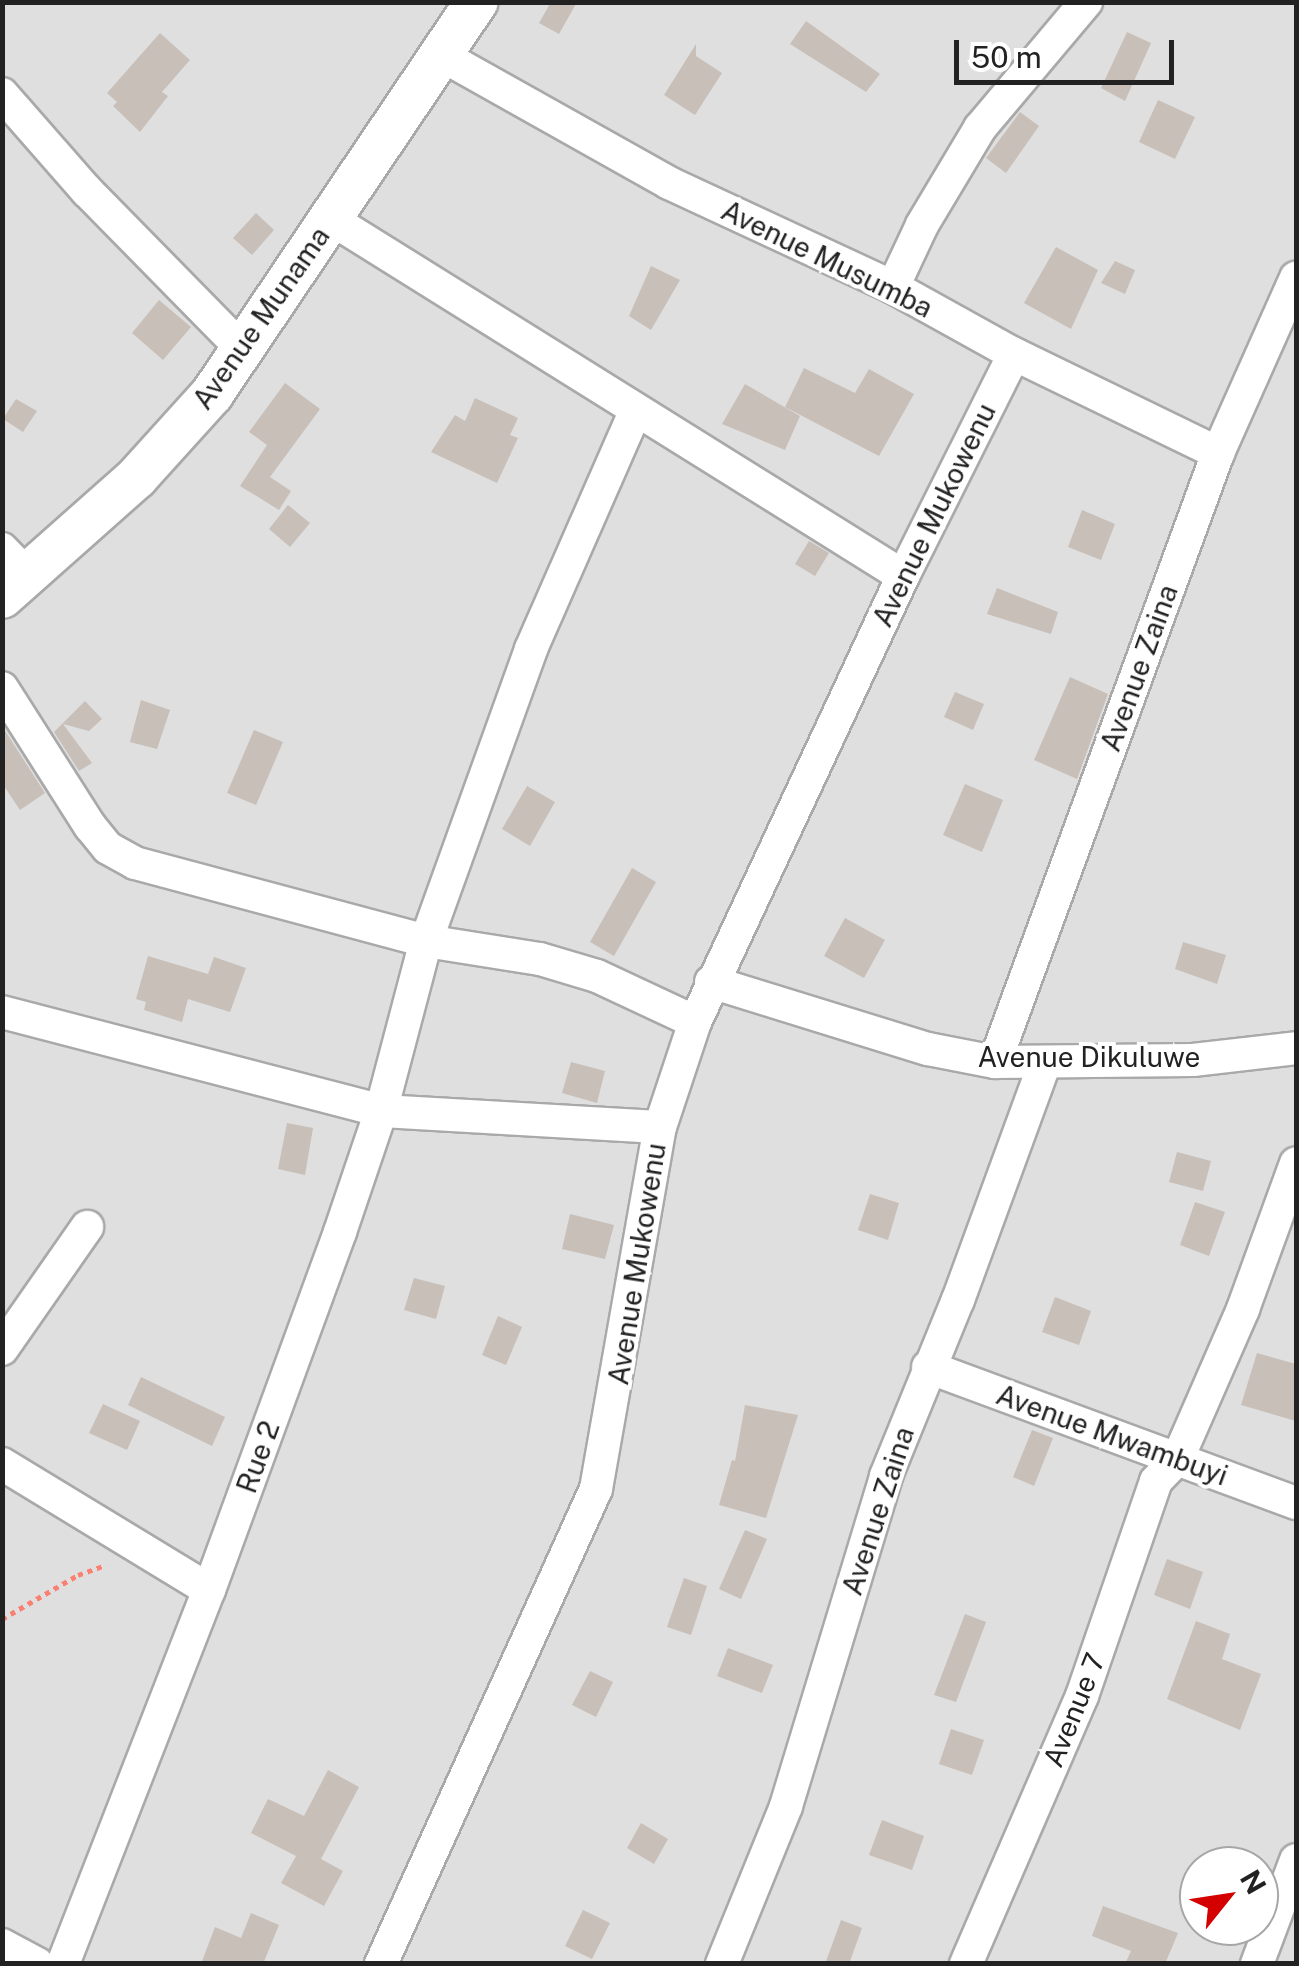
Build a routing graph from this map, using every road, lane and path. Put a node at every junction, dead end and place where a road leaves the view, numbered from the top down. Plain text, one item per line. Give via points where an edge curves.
1 (476, 2) edge
2 (1086, 2) edge
3 (441, 54) junction
4 (2, 94) edge
5 (330, 220) junction
6 (1296, 278) edge
7 (893, 287) junction
8 (245, 352) junction
9 (1014, 354) junction
10 (634, 412) junction
11 (1218, 453) junction
12 (11, 574) edge
13 (902, 576) junction
14 (2, 688) edge
15 (426, 941) junction
16 (712, 982) junction
17 (2, 1012) edge
18 (695, 1022) junction
19 (1296, 1048) edge
20 (994, 1062) junction
21 (1045, 1062) junction
22 (381, 1110) junction
23 (660, 1128) junction
24 (1296, 1163) edge
25 (87, 1228) dead end
26 (2, 1349) edge
27 (928, 1367) junction
28 (1178, 1458) junction
29 (2, 1464) edge
30 (1296, 1503) edge
31 (144, 1550) junction
32 (209, 1590) junction
33 (2, 1619) edge
34 (1296, 1860) edge
35 (2, 1945) edge
36 (37, 1964) edge
37 (62, 1964) edge
38 (381, 1964) edge
39 (722, 1964) edge
40 (966, 1964) edge
41 (1258, 1964) edge

1 - 3 street, Avenue Munama
2 - 7 street via 980,128
3 - 5 street, Avenue Munama
3 - 7 street, Avenue Musumba via 669,183
4 - 8 street
5 - 8 street, Avenue Munama
5 - 10 street
6 - 11 street, Avenue Zaina
7 - 9 street, Avenue Musumba
8 - 12 street, Avenue Munama via 137,477
9 - 11 street, Avenue Musumba
9 - 13 street, Avenue Mukowenu
10 - 13 street
10 - 15 street, Rue 2 via 530,649
11 - 20 street, Avenue Zaina
13 - 16 street, Avenue Mukowenu
14 - 15 street via 108,848 134,863 252,898
15 - 18 street via 540,959 597,976
15 - 22 street, Rue 2
16 - 18 street, Avenue Mukowenu
16 - 20 street, Avenue Dikuluwe via 928,1050
17 - 22 street
18 - 23 street, Avenue Mukowenu
19 - 21 street, Avenue Dikuluwe via 1193,1060
20 - 21 street, Avenue Dikuluwe
21 - 27 street, Avenue Zaina
22 - 23 street
22 - 32 street, Rue 2
23 - 38 street, Avenue Mukowenu via 596,1489
24 - 28 street, Avenue 7 via 1244,1308
25 - 26 street
27 - 28 street, Avenue Mwambuyi
27 - 39 street, Avenue Zaina via 886,1476 786,1806
28 - 30 street, Avenue Mwambuyi
28 - 40 street, Avenue 7 via 1156,1480 1082,1696
29 - 31 street
31 - 32 street
31 - 33 path via 78,1575
32 - 37 street, Rue 2
34 - 41 street
35 - 36 street

